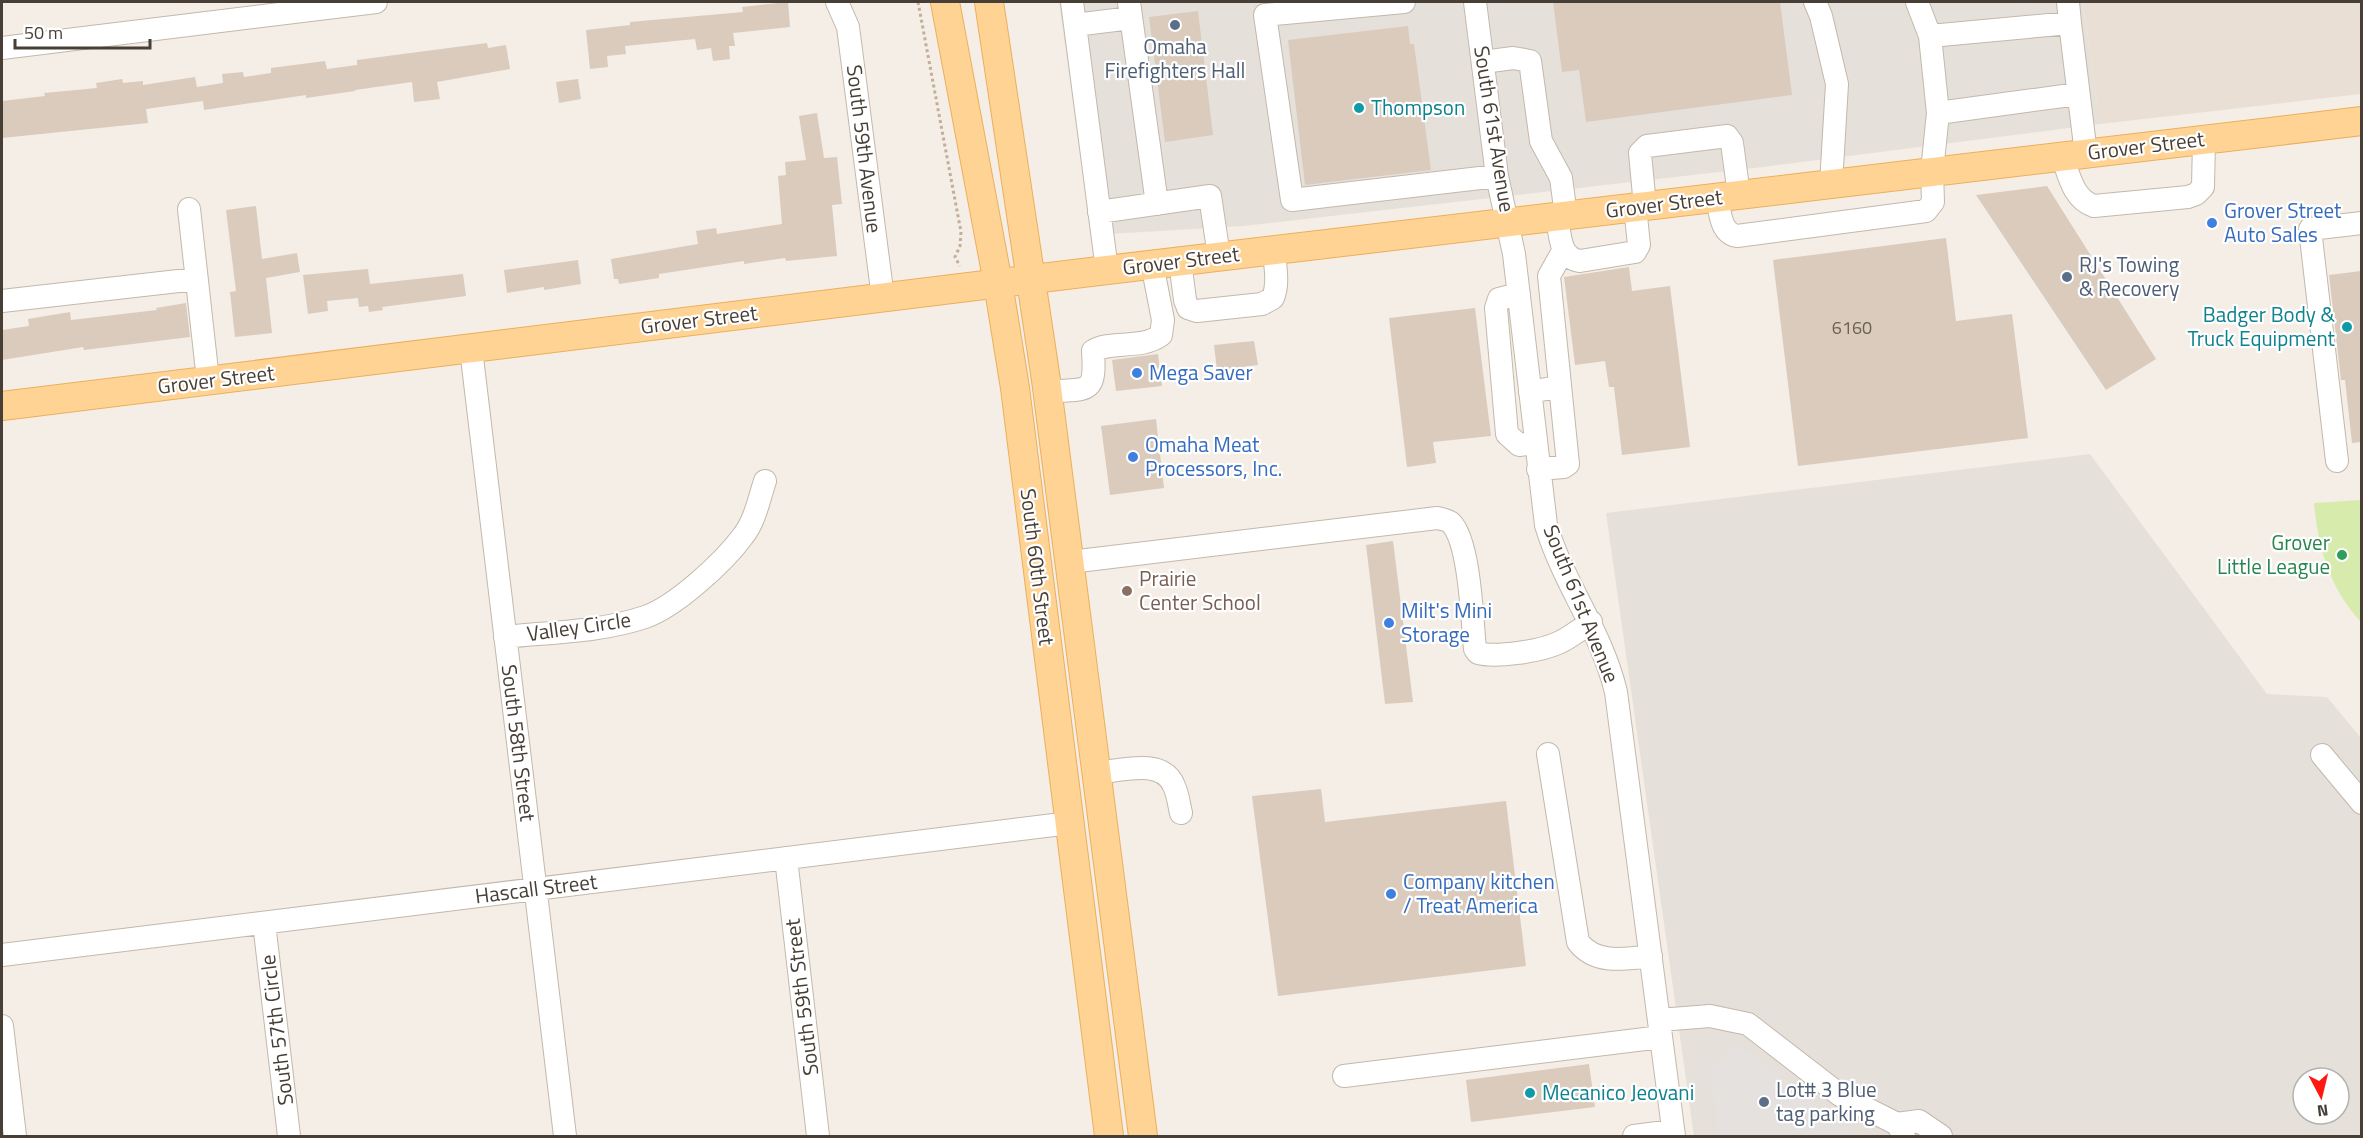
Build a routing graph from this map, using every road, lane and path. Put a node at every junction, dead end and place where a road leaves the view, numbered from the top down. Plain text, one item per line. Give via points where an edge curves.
1 (376, 2) edge
2 (837, 2) edge
3 (918, 2) edge
4 (945, 2) edge
5 (989, 2) edge
6 (1072, 2) edge
7 (1404, 2) edge
8 (1475, 2) edge
9 (1815, 2) edge
10 (1917, 2) edge
11 (1130, 10) edge
12 (2069, 12) edge
13 (1075, 25) junction
14 (1929, 36) junction
15 (2, 48) edge
16 (1483, 62) junction
17 (2078, 94) junction
18 (1938, 113) junction
19 (2361, 121) edge
20 (2204, 140) junction
21 (2074, 155) junction
22 (1932, 171) junction
23 (1497, 176) junction
24 (1831, 184) junction
25 (1728, 196) junction
26 (1156, 204) junction
27 (1640, 206) junction
28 (189, 209) dead end
29 (1099, 212) junction
30 (1562, 216) junction
31 (1509, 222) junction
32 (2361, 223) edge
33 (1274, 250) junction
34 (1563, 251) junction
35 (1219, 256) junction
36 (1166, 263) junction
37 (1107, 270) junction
38 (196, 279) junction
39 (1031, 279) junction
40 (985, 285) junction
41 (1519, 294) junction
42 (883, 298) junction
43 (2, 301) edge
44 (471, 349) junction
45 (208, 381) junction
46 (1560, 385) junction
47 (1048, 392) junction
48 (1530, 392) junction
49 (2, 406) edge
50 (1536, 443) junction
51 (2337, 461) dead end
52 (1538, 469) junction
53 (765, 481) dead end
54 (1070, 562) junction
55 (1043, 615) junction
56 (1591, 622) junction
57 (505, 638) junction
58 (1548, 754) dead end
59 (2322, 755) dead end
60 (1096, 773) junction
61 (2361, 802) edge
62 (1181, 813) dead end
63 (1070, 823) junction
64 (786, 858) junction
65 (536, 889) junction
66 (264, 923) junction
67 (2, 955) edge
68 (1651, 956) junction
69 (2, 1026) edge
70 (1660, 1028) junction
71 (1344, 1076) dead end
72 (1900, 1130) edge
73 (1674, 1134) edge
74 (15, 1137) edge
75 (289, 1137) edge
76 (565, 1137) edge
77 (818, 1137) edge
78 (1109, 1137) edge
79 (1143, 1137) edge
80 (1634, 1137) edge
81 (1941, 1137) edge

1 - 15 street
2 - 42 street, South 59th Avenue via 848,27
3 - 40 path via 961,232 955,257
4 - 40 main road, South 60th Street
5 - 39 main road, South 60th Street
6 - 13 street
7 - 23 street via 1266,15 1292,200
8 - 16 street, South 61st Avenue
9 - 24 street via 1837,84
10 - 14 street
11 - 13 street
11 - 26 street
12 - 14 street
12 - 17 street
13 - 29 street
14 - 18 street
16 - 23 street, South 61st Avenue
16 - 30 street via 1513,58 1530,61 1541,141 1561,178
17 - 18 street
17 - 21 street
18 - 22 street
19 - 20 main road, Grover Street
20 - 21 main road, Grover Street
20 - 21 street via 2203,187 2188,197 2094,206 2077,196
21 - 22 main road, Grover Street
22 - 24 main road, Grover Street
22 - 25 street via 1933,202 1926,211 1737,236 1731,235 1723,224
23 - 31 street, South 61st Avenue
24 - 25 main road, Grover Street
25 - 27 main road, Grover Street
25 - 27 street via 1732,143 1727,136 1647,146 1640,153
26 - 29 street
26 - 35 street via 1210,196
27 - 30 main road, Grover Street
27 - 34 street via 1635,252 1580,261 1571,260
28 - 38 street
29 - 37 street
30 - 31 main road, Grover Street
30 - 34 street
31 - 33 main road, Grover Street
31 - 41 street, South 61st Avenue
32 - 51 street via 2310,229
33 - 35 main road, Grover Street
33 - 36 street via 1276,291 1273,298 1262,304 1197,311 1188,308
34 - 46 street via 1549,276
35 - 36 main road, Grover Street
36 - 37 main road, Grover Street
36 - 47 street via 1161,335 1154,340 1098,348 1093,351 1095,375 1086,388
37 - 39 main road, Grover Street
38 - 43 street
38 - 45 street
39 - 40 main road, Grover Street
39 - 47 main road, South 60th Street
40 - 42 main road, Grover Street
40 - 55 main road, South 60th Street via 1015,388
41 - 48 street, South 61st Avenue
41 - 50 street via 1499,299 1496,308 1508,435 1519,445
42 - 44 main road, Grover Street
44 - 45 main road, Grover Street
44 - 57 street, South 58th Street
45 - 49 main road, Grover Street
46 - 48 street
46 - 52 street via 1568,464
47 - 54 main road, South 60th Street
48 - 50 street, South 61st Avenue
50 - 52 street, South 61st Avenue
52 - 56 street, South 61st Avenue via 1553,549
53 - 57 street, Valley Circle via 744,536 711,570 663,608 628,622
54 - 56 street via 1437,518 1450,522 1461,540 1478,653 1487,656 1559,643
54 - 60 main road, South 60th Street
55 - 60 main road via 1065,666 1080,770
55 - 63 main road, South 60th Street
56 - 68 street, South 61st Avenue via 1604,648 1616,692
57 - 65 street, South 58th Street
58 - 68 street via 1578,942 1594,956 1618,960
59 - 61 street
60 - 62 street via 1160,769 1174,784
60 - 79 main road, South 60th Street
63 - 64 street, Hascall Street
63 - 78 main road, South 60th Street
64 - 65 street, Hascall Street
64 - 77 street, South 59th Street
65 - 66 street, Hascall Street
65 - 76 street, South 58th Street
66 - 67 street, Hascall Street
66 - 75 street, South 57th Circle
68 - 70 street, South 61st Avenue
69 - 74 street
70 - 71 street
70 - 72 street via 1710,1016 1748,1024 1840,1095
70 - 73 street, South 61st Avenue
72 - 81 street via 1919,1121
73 - 80 street

